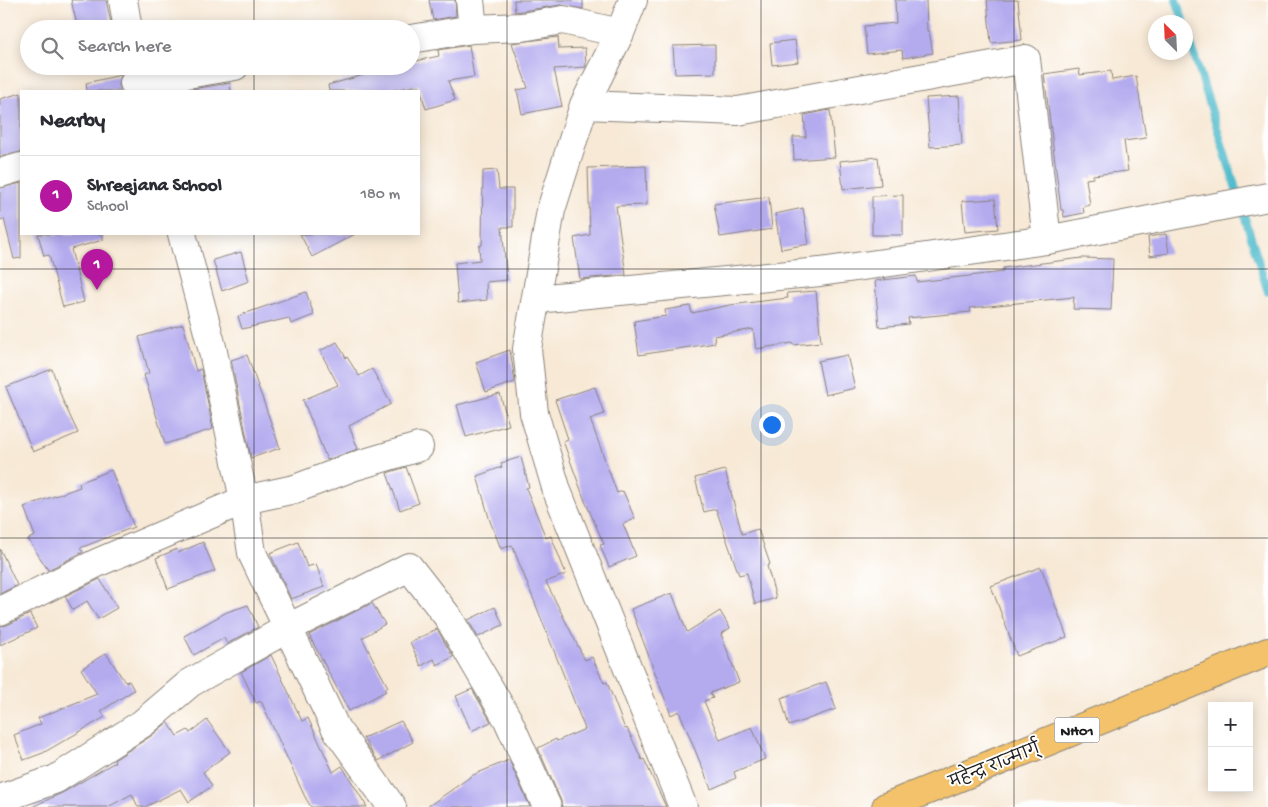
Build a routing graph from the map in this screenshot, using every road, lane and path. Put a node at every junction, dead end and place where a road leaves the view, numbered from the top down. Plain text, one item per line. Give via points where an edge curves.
1 (123, 0) edge
2 (470, 0) edge
3 (633, 0) edge
4 (126, 20) edge
5 (472, 28) junction
6 (620, 33) junction
7 (420, 37) edge
8 (170, 75) edge
9 (134, 80) edge
10 (584, 105) junction
11 (20, 166) edge
12 (0, 173) edge
13 (1247, 201) edge
14 (182, 235) edge
15 (1047, 240) junction
16 (536, 299) junction
17 (419, 447) dead end
18 (244, 500) junction
19 (0, 611) edge
20 (288, 628) junction
21 (1268, 652) edge
22 (0, 799) edge
23 (392, 807) edge
24 (547, 807) edge
25 (683, 807) edge
26 (886, 807) edge

1 - 4 street
2 - 5 street
3 - 6 street
5 - 6 street via 522,27 563,20
5 - 7 street
6 - 10 street
8 - 9 street
10 - 15 street via 738,111 1026,59
10 - 16 street via 551,210
11 - 12 street
13 - 15 street
14 - 18 street via 212,347
15 - 16 street via 820,272
16 - 25 street via 527,349 534,413 557,491
17 - 18 street via 355,466 295,489
18 - 19 street via 99,562
18 - 20 street via 252,553
20 - 22 street via 190,683 143,723 56,779
20 - 23 street via 336,729
20 - 24 street via 409,567 448,617 508,720
21 - 26 highway, महेन्द्र राज्मार्ग् / NH01

